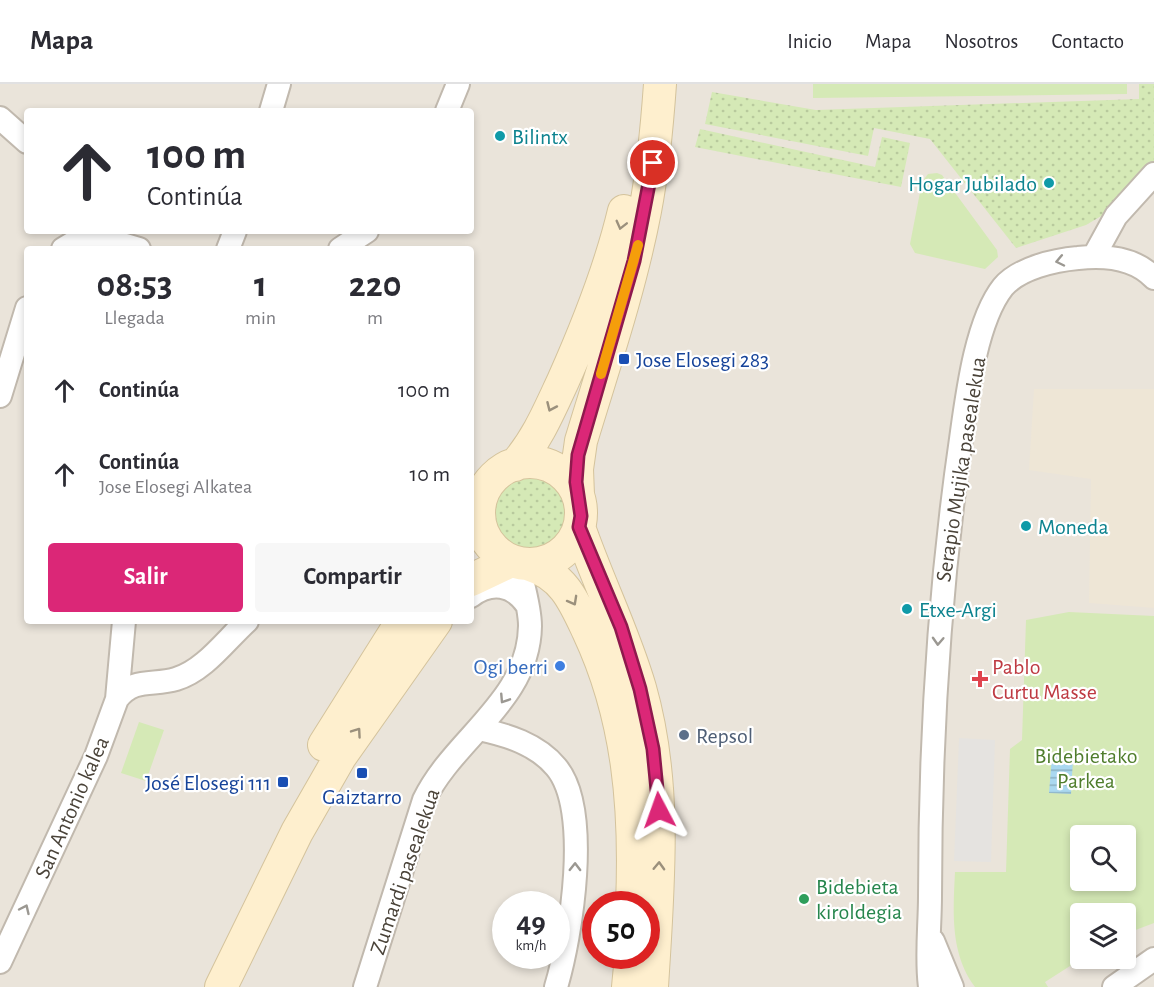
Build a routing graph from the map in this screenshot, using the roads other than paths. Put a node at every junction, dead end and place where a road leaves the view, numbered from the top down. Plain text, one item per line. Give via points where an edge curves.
1 (279, 84) edge
2 (458, 84) edge
3 (640, 84) edge
4 (660, 84) edge
5 (272, 108) edge
6 (448, 108) edge
7 (0, 118) edge
8 (24, 139) edge
9 (1154, 174) edge
10 (362, 234) edge
11 (99, 235) edge
12 (68, 246) edge
13 (130, 246) edge
14 (344, 246) edge
15 (1094, 256) junction
16 (1154, 278) edge
17 (24, 315) edge
18 (5, 362) edge
19 (0, 396) edge
20 (515, 465) junction
21 (578, 495) junction
22 (475, 512) edge
23 (579, 527) junction
24 (520, 563) junction
25 (474, 579) edge
26 (474, 594) edge
27 (527, 605) junction
28 (124, 624) edge
29 (244, 624) edge
30 (427, 624) edge
31 (122, 646) junction
32 (158, 680) junction
33 (117, 699) junction
34 (479, 729) junction
35 (632, 891) edge
36 (930, 934) junction
37 (1154, 959) edge
38 (0, 962) edge
39 (629, 969) edge
40 (203, 987) edge
41 (221, 987) edge
42 (365, 987) edge
43 (556, 987) edge
44 (628, 987) edge
45 (652, 987) edge
46 (930, 987) edge
47 (952, 987) edge
48 (1113, 987) edge

1 - 5 street
2 - 6 street
3 -> 20 main road via 631,178 607,273 540,430
4 - 21 main road via 645,212 581,441
7 - 8 street
9 - 15 street via 1116,216
10 - 14 street
11 - 12 street
11 - 13 street
15 - 16 street, Serapio Mujika pasealekua via 1124,259
15 -> 36 street, Serapio Mujika pasealekua via 1047,263 1004,286 989,312 975,359 942,583
17 - 18 street
18 - 19 street
20 - 21 main road via 540,463 552,468 563,474
20 - 22 main road via 495,476
21 - 23 main road
22 - 24 main road via 486,538 499,554
23 - 24 main road via 574,539 555,558
45 -> 23 main road via 660,832 653,749 631,657
24 - 25 main road
24 - 27 street, Zumardi pasealekua
24 -> 35 main road via 548,572 565,587 595,645 610,685 622,730 631,794
26 - 27 street via 501,586 516,592
27 -> 34 street, Zumardi pasealekua via 530,628 523,663 499,706
28 - 31 street, San Antonio kalea
29 - 32 street via 191,673 172,681
30 - 40 main road via 334,728 270,844
41 -> 30 main road via 297,831
31 - 32 street via 135,668
31 - 33 street, San Antonio kalea
32 - 33 street via 128,687
38 -> 33 street, San Antonio kalea via 96,756
34 - 42 street, Zumardi pasealekua via 434,779 424,800
43 -> 34 street via 575,891 573,817 567,790 558,769 544,755 515,739
36 - 46 street, Serapio Mujika pasealekua
36 - 47 street, Serapio Mujika pasealekua
37 - 48 street
39 - 44 main road

